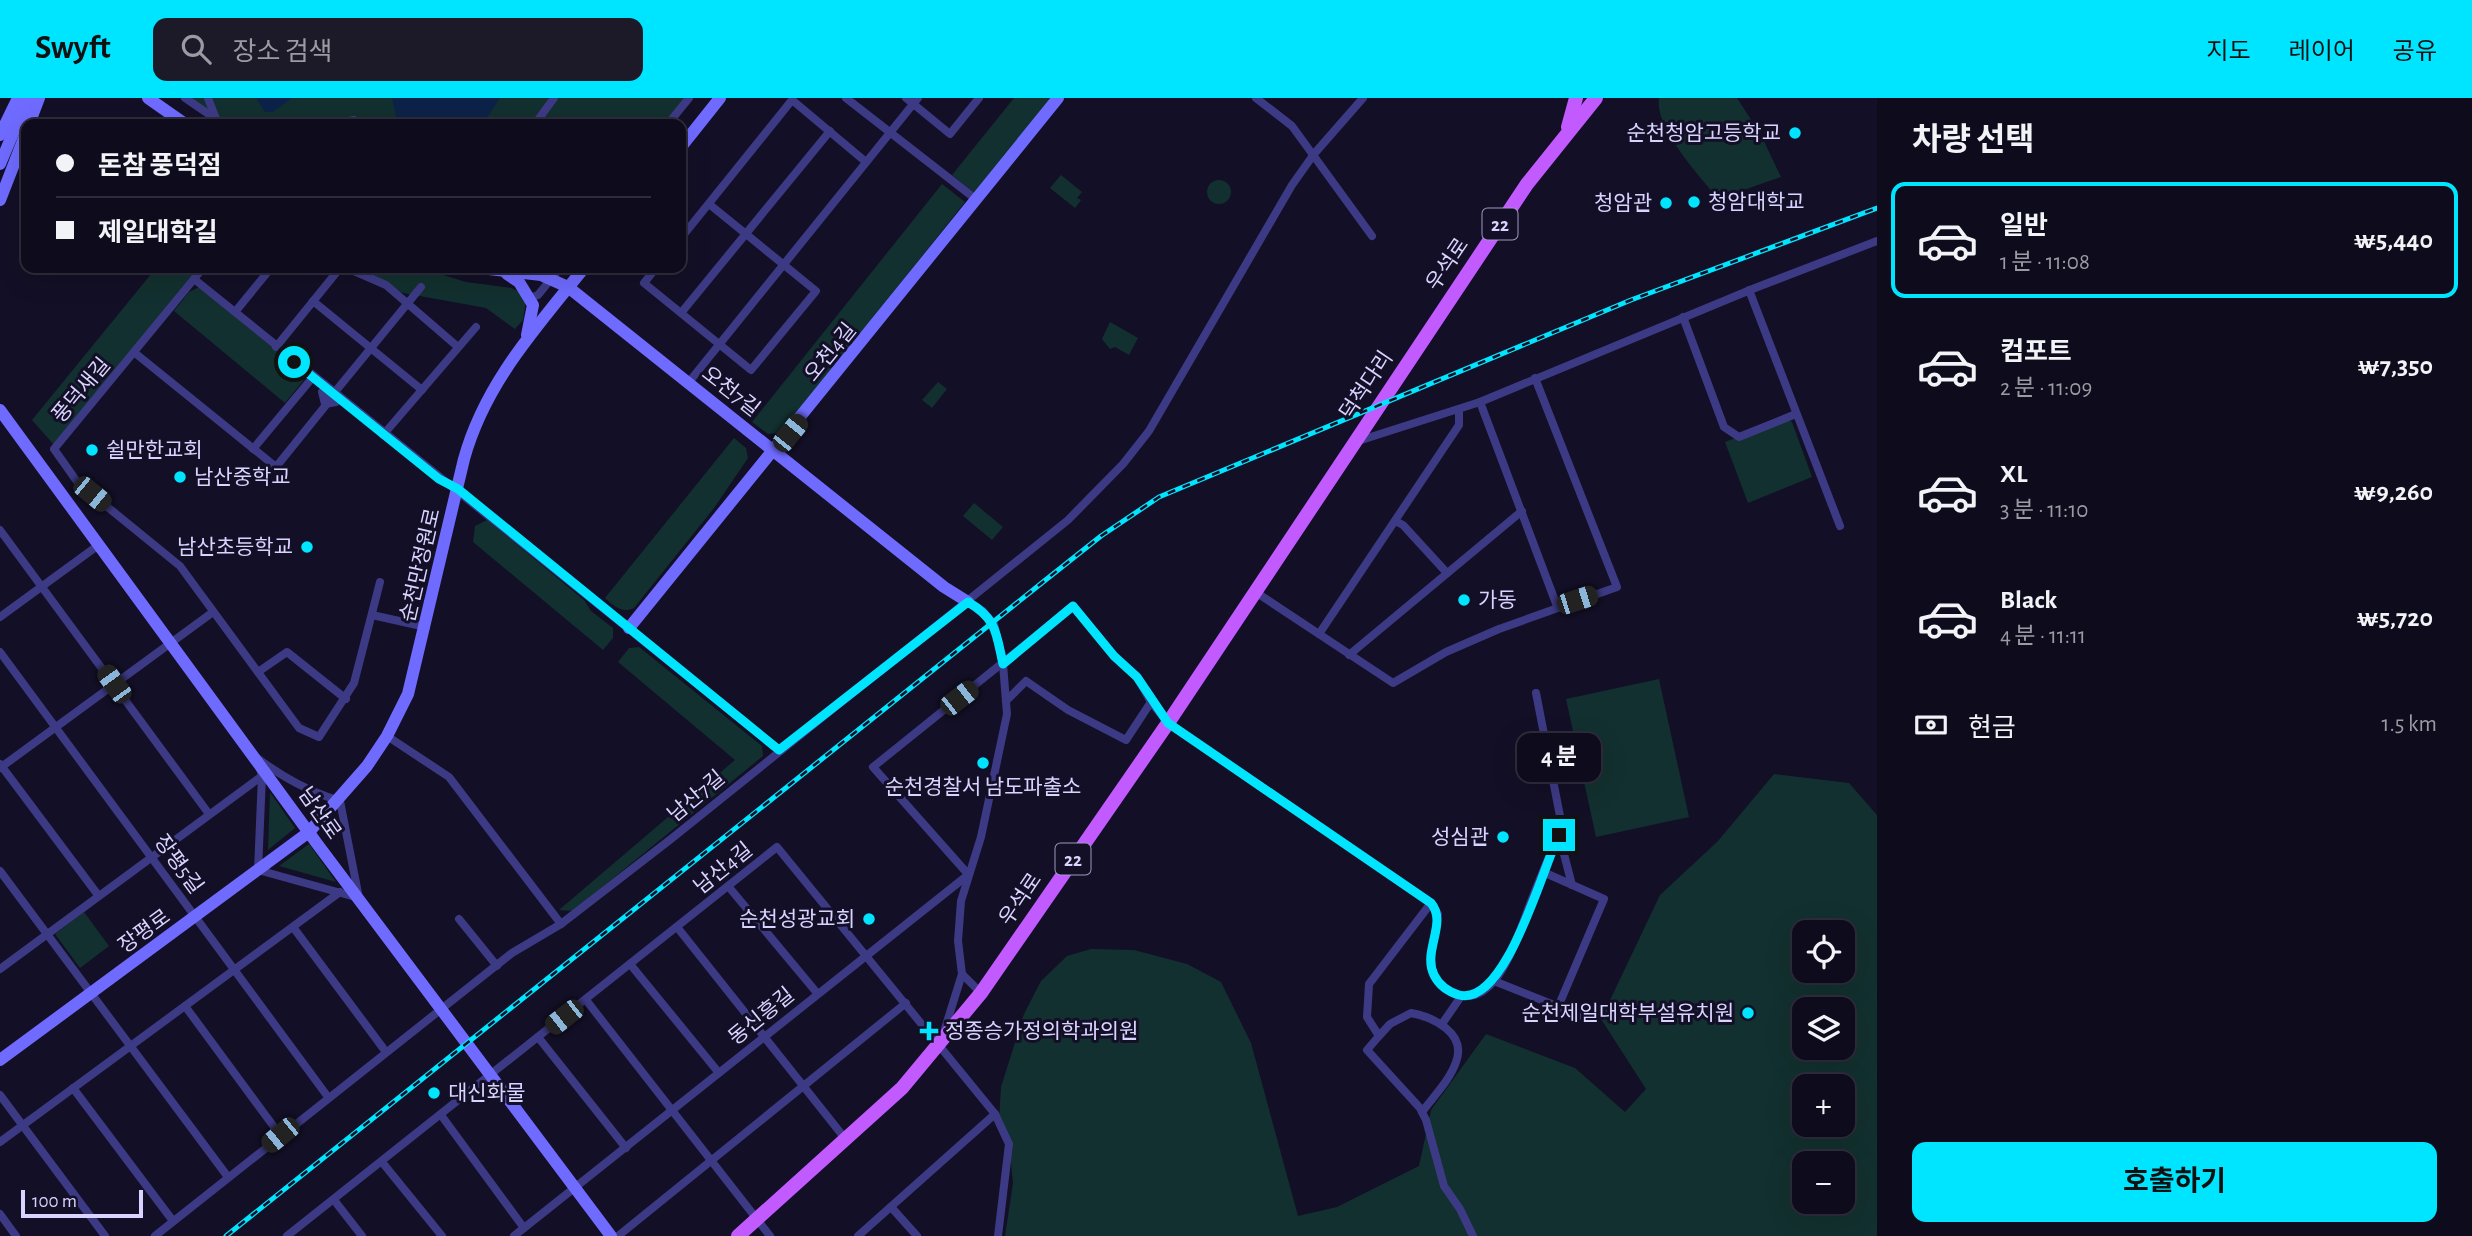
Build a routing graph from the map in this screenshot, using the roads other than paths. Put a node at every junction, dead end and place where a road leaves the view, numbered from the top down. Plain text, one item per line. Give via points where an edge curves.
1 (18, 98) edge
2 (28, 98) edge
3 (39, 98) edge
4 (148, 98) edge
5 (184, 98) edge
6 (208, 98) edge
7 (689, 98) edge
8 (720, 98) edge
9 (846, 98) edge
10 (979, 98) edge
11 (1058, 98) edge
12 (1256, 98) edge
13 (1363, 98) edge
14 (1576, 98) edge
15 (1596, 98) edge
16 (550, 100) edge
17 (912, 100) edge
18 (31, 119) edge
19 (178, 119) edge
20 (215, 119) edge
21 (218, 119) edge
22 (538, 119) edge
23 (672, 119) edge
24 (830, 131) junction
25 (1567, 132) junction
26 (889, 134) junction
27 (0, 135) edge
28 (686, 141) edge
29 (21, 145) edge
30 (1314, 154) junction
31 (866, 162) junction
32 (0, 164) edge
33 (0, 200) edge
34 (977, 200) junction
35 (709, 204) junction
36 (686, 232) edge
37 (746, 234) junction
38 (1372, 236) dead end
39 (1877, 242) edge
40 (783, 265) junction
41 (199, 273) edge
42 (267, 273) edge
43 (336, 273) edge
44 (358, 273) edge
45 (505, 273) edge
46 (556, 273) edge
47 (580, 273) edge
48 (652, 273) edge
49 (194, 279) junction
50 (421, 287) dead end
51 (568, 287) junction
52 (1749, 290) junction
53 (530, 298) junction
54 (313, 301) junction
55 (407, 304) junction
56 (235, 312) junction
57 (681, 313) junction
58 (1683, 317) junction
59 (476, 327) dead end
60 (525, 342) junction
61 (719, 344) junction
62 (276, 347) junction
63 (458, 347) junction
64 (371, 348) junction
65 (135, 353) junction
66 (1411, 355) joint
67 (313, 377) junction
68 (1535, 378) junction
69 (689, 382) junction
70 (422, 390) junction
71 (330, 399) junction
72 (1480, 401) junction
73 (0, 410) edge
74 (1459, 410) junction
75 (1796, 414) junction
76 (383, 435) junction
77 (1354, 440) junction
78 (253, 449) junction
79 (775, 451) junction
80 (458, 489) junction
81 (1522, 511) junction
82 (1395, 521) junction
83 (1840, 526) dead end
84 (0, 530) edge
85 (100, 544) junction
86 (1447, 573) junction
87 (380, 582) dead end
88 (42, 587) junction
89 (1254, 591) junction
90 (968, 602) junction
91 (1557, 606) junction
92 (213, 612) junction
93 (372, 615) junction
94 (0, 617) edge
95 (426, 627) junction
96 (629, 628) junction
97 (1319, 634) junction
98 (172, 642) junction
99 (0, 652) edge
100 (1349, 655) junction
101 (1003, 664) junction
102 (258, 672) junction
103 (114, 684) junction
104 (1536, 694) dead end
105 (346, 699) junction
106 (1006, 701) junction
107 (1151, 702) junction
108 (1168, 723) junction
109 (56, 727) junction
110 (387, 736) junction
111 (779, 750) junction
112 (257, 758) junction
113 (1, 766) edge
114 (262, 776) junction
115 (340, 800) junction
116 (209, 814) junction
117 (309, 832) junction
118 (1559, 835) junction
119 (152, 856) junction
120 (258, 870) junction
121 (0, 871) edge
122 (1542, 872) junction
123 (967, 874) junction
124 (1572, 885) junction
125 (728, 886) junction
126 (340, 892) junction
127 (98, 895) junction
128 (359, 898) junction
129 (1431, 903) junction
130 (196, 916) junction
131 (459, 919) dead end
132 (561, 924) junction
133 (293, 927) junction
134 (677, 927) junction
135 (46, 934) junction
136 (866, 955) junction
137 (630, 964) junction
138 (496, 965) junction
139 (0, 969) edge
140 (235, 969) junction
141 (962, 974) junction
142 (1494, 981) junction
143 (817, 993) junction
144 (981, 993) junction
145 (91, 994) junction
146 (1462, 995) junction
147 (586, 1000) junction
148 (906, 1003) junction
149 (185, 1006) junction
150 (1558, 1007) junction
151 (441, 1009) junction
152 (1587, 1018) dead end
153 (1442, 1024) junction
154 (1379, 1036) junction
155 (538, 1037) junction
156 (763, 1037) junction
157 (941, 1045) junction
158 (130, 1046) junction
159 (386, 1052) junction
160 (0, 1060) edge
161 (719, 1073) junction
162 (491, 1075) junction
163 (803, 1086) junction
164 (73, 1088) junction
165 (0, 1095) edge
166 (328, 1097) junction
167 (673, 1110) junction
168 (1422, 1112) junction
169 (995, 1114) junction
170 (441, 1115) junction
171 (23, 1125) junction
172 (280, 1135) junction
173 (847, 1141) junction
174 (0, 1142) edge
175 (626, 1148) junction
176 (711, 1159) junction
177 (382, 1162) junction
178 (228, 1177) junction
179 (575, 1187) junction
180 (334, 1200) junction
181 (891, 1207) junction
182 (0, 1214) edge
183 (757, 1219) junction
184 (173, 1221) junction
185 (524, 1228) junction
186 (16, 1236) edge
187 (105, 1236) edge
188 (155, 1236) edge
189 (287, 1236) edge
190 (362, 1236) edge
191 (442, 1236) edge
192 (514, 1236) edge
193 (611, 1236) edge
194 (618, 1236) edge
195 (738, 1236) edge
196 (770, 1236) edge
197 (858, 1236) edge
198 (916, 1236) edge
199 (998, 1236) edge
200 (1473, 1236) edge

1 - 27 street
2 - 32 street
3 - 18 street
4 - 19 street
5 - 20 street
6 - 21 street
7 - 23 street
8 - 28 street
9 - 26 street
10 - 17 street via 950,134
11 - 34 street, 오천4길
12 - 30 street via 1292,127
13 - 30 street, 남산7길
14 - 25 main road
15 - 25 main road, 우석로 / 22
16 - 22 street
17 - 26 street
24 - 31 street
24 - 35 street via 792,100
24 - 37 street
25 - 66 main road, 우석로 / 22
26 - 31 street
26 - 34 street
29 - 33 street
30 - 38 street
30 - 90 street, 남산7길 via 1136,449 1060,526
31 - 40 street
34 - 79 street, 오천4길
35 - 36 street
35 - 37 street
37 - 40 street
37 - 57 street
39 - 52 street
40 - 61 street
40 - 61 street via 816,291 751,370
41 - 49 street, 풍덕새길
42 - 56 street
43 - 54 street
44 - 55 street via 386,285
45 - 53 street via 519,282
46 - 51 street, 오천7길
46 - 53 street
47 - 51 street, 순천만정원로
48 - 57 street via 644,283
49 - 56 street
49 - 65 street, 풍덕새길
50 - 55 street
51 - 60 street, 순천만정원로
51 - 69 street, 오천7길
52 - 58 street
52 - 75 street
53 - 60 street via 533,312
54 - 62 street
54 - 64 street
55 - 63 street
55 - 64 street
56 - 62 street
57 - 61 street
58 - 68 street
58 - 75 street via 1730,433 1739,437
59 - 63 street
60 - 80 street, 순천만정원로 via 503,371 476,422
61 - 69 street
62 - 67 street
63 - 70 street
64 - 70 street
64 - 71 street
65 - 78 street
65 - 92 street, 풍덕새길 via 54,449 78,482 180,566
66 - 77 main road, 덕척다리 / 22
67 - 71 street
67 - 78 street
68 - 72 street
68 - 91 street via 1617,584
69 - 79 street, 오천7길
70 - 76 street
71 - 76 street
71 - 78 street via 276,467
72 - 74 street
72 - 81 street
73 - 85 street, 남산로
74 - 77 street
74 - 82 street via 1459,425
75 - 83 street
76 - 80 street
77 - 89 main road, 우석로 / 22
79 - 90 street, 오천7길
79 - 96 street, 오천4길
80 - 95 street, 순천만정원로
80 - 96 street
81 - 86 street
81 - 91 street
82 - 86 street
82 - 97 street
84 - 88 street
85 - 88 street
85 - 98 street, 남산로
86 - 100 street
87 - 93 street, 풍덕새길
88 - 94 street
88 - 103 street
89 - 97 street
89 - 108 main road, 우석로 / 22
90 - 101 street via 994,624
90 - 111 street, 남산7길
91 - 100 street via 1446,652 1392,683
92 - 98 street
92 - 102 street, 풍덕새길
93 - 95 street
93 - 105 street, 풍덕새길
95 - 110 street, 순천만정원로 via 408,694
96 - 111 street
97 - 100 street
98 - 103 street
98 - 112 street, 남산로
99 - 109 street, 장평5길
101 - 106 street
101 - 107 street via 1073,606 1137,677
101 - 123 street via 873,767
102 - 105 street via 287,652
102 - 105 street, 풍덕새길 via 299,727 319,737
103 - 109 street
103 - 116 street
104 - 118 street via 1560,816
106 - 107 street via 1026,681 1068,710 1126,740
106 - 123 street via 1006,729 996,775
107 - 108 street
108 - 129 street
108 - 144 main road, 우석로 / 22
109 - 113 street
109 - 119 street, 장평5길
110 - 115 street, 순천만정원로
110 - 132 street via 449,778
111 - 132 street, 남산7길
112 - 114 street
112 - 115 street via 286,779
112 - 117 street, 남산로
113 - 127 street
114 - 116 street
114 - 120 street
115 - 117 street, 순천만정원로
115 - 128 street
116 - 119 street
117 - 120 street, 장평로
117 - 128 street, 남산로
118 - 122 street
118 - 124 street
119 - 127 street
119 - 130 street, 장평5길
120 - 126 street
120 - 130 street, 장평로
121 - 135 street
122 - 124 street
122 - 142 street via 1507,963
123 - 136 street, 동신흥길
123 - 141 street via 959,913
124 - 150 street via 1604,899
125 - 134 street, 남산4길
125 - 136 street, 남산4길 via 777,847
125 - 143 street
126 - 128 street
126 - 133 street
127 - 135 street
128 - 151 street, 남산로
129 - 146 street via 1438,914 1431,966 1441,985
129 - 154 street via 1369,984 1367,1017
130 - 140 street, 장평5길
130 - 145 street, 장평로
131 - 138 street
132 - 138 street, 남산7길
133 - 140 street
133 - 159 street
134 - 137 street, 남산4길
134 - 156 street
135 - 139 street
135 - 145 street
136 - 143 street, 동신흥길
136 - 148 street, 남산4길
137 - 147 street, 남산4길
137 - 161 street
138 - 151 street, 남산7길
140 - 149 street
140 - 166 street, 장평5길
141 - 144 street
141 - 157 street
142 - 146 street via 1478,994
142 - 150 street
143 - 156 street, 동신흥길
144 - 157 main road, 우석로 / 22
145 - 158 street
145 - 160 street, 장평로
146 - 153 street
147 - 155 street, 남산4길
147 - 167 street
148 - 157 street, 남산4길
148 - 163 street
149 - 158 street
149 - 172 street
150 - 152 street
151 - 159 street, 남산7길
151 - 162 street, 남산로
153 - 154 street via 1411,1013
153 - 168 street via 1456,1043 1456,1064
154 - 168 street via 1367,1050
155 - 162 street, 남산4길
155 - 175 street
156 - 161 street, 동신흥길
156 - 163 street
157 - 169 street, 남산4길
157 - 173 main road, 우석로 / 22
158 - 164 street
158 - 178 street
159 - 166 street, 남산7길
161 - 167 street, 동신흥길
162 - 170 street, 남산4길
162 - 179 street, 남산로
163 - 173 street
163 - 176 street
164 - 171 street
164 - 184 street
165 - 171 street
166 - 172 street, 남산7길
167 - 175 street, 동신흥길
167 - 176 street
168 - 200 street via 1444,1186
169 - 181 street
169 - 199 street, 남산4길 via 1009,1144
170 - 177 street, 남산4길
170 - 185 street
171 - 174 street
171 - 187 street
172 - 178 street, 남산7길
173 - 183 main road, 우석로 / 22
175 - 179 street, 동신흥길
176 - 183 street
176 - 194 street
177 - 180 street, 남산4길
177 - 191 street
178 - 184 street, 남산7길
179 - 185 street, 동신흥길
179 - 193 street, 남산로
180 - 189 street, 남산4길
180 - 190 street
181 - 197 street
181 - 198 street
182 - 186 street
183 - 195 main road, 우석로 / 22
183 - 196 street
184 - 188 street, 남산7길
185 - 192 street, 동신흥길

